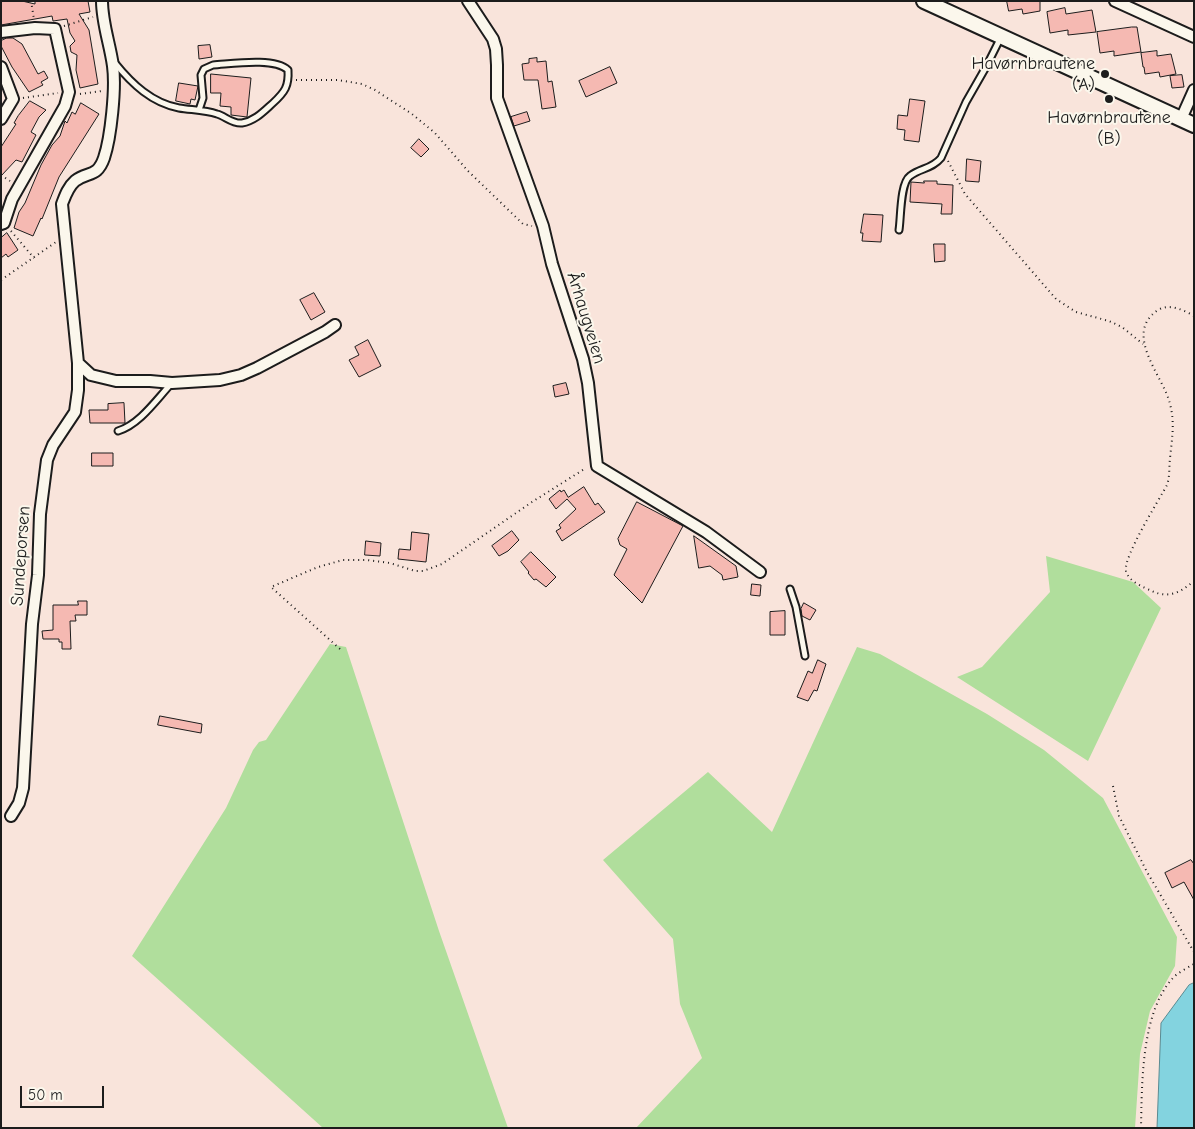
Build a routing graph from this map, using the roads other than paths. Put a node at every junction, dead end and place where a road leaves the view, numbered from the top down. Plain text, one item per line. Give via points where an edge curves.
1 (102, 1) edge
2 (468, 1) edge
3 (924, 1) edge
4 (1115, 1) edge
5 (1, 32) edge
6 (1194, 36) edge
7 (1001, 37) junction
8 (112, 58) junction
9 (1, 67) edge
10 (1194, 90) edge
11 (199, 110) junction
12 (1, 119) edge
13 (1187, 122) edge
14 (3, 223) edge
15 (899, 230) dead end
16 (335, 324) dead end
17 (78, 363) junction
18 (172, 383) junction
19 (118, 430) dead end
20 (760, 572) dead end
21 (790, 589) dead end
22 (804, 656) dead end
23 (11, 816) dead end

1 - 8 street, Sundeporsen
2 - 20 street, Århaugveien via 496,49 497,98 543,226 588,383 597,466 706,532
3 - 7 main road
4 - 6 street
5 - 14 street via 55,29 69,92 65,106 12,198
7 - 13 main road
7 - 15 lane via 943,153 934,165 906,180
8 - 11 lane, Sundeporsen via 142,92 152,98 173,107
8 - 17 street, Sundeporsen via 111,113 104,158 96,171 76,180 62,204
9 - 12 street via 13,99
10 - 13 street
11 - 11 lane, Sundeporsen via 240,123 251,120 284,93 289,80 288,70 273,63 213,65 204,69 201,75 203,98
16 - 18 street via 241,375 220,380
17 - 18 street via 91,375 106,380
17 - 23 street, Sundeporsen via 75,412 53,444 47,460 40,514 23,788
18 - 19 lane via 134,422
21 - 22 lane

